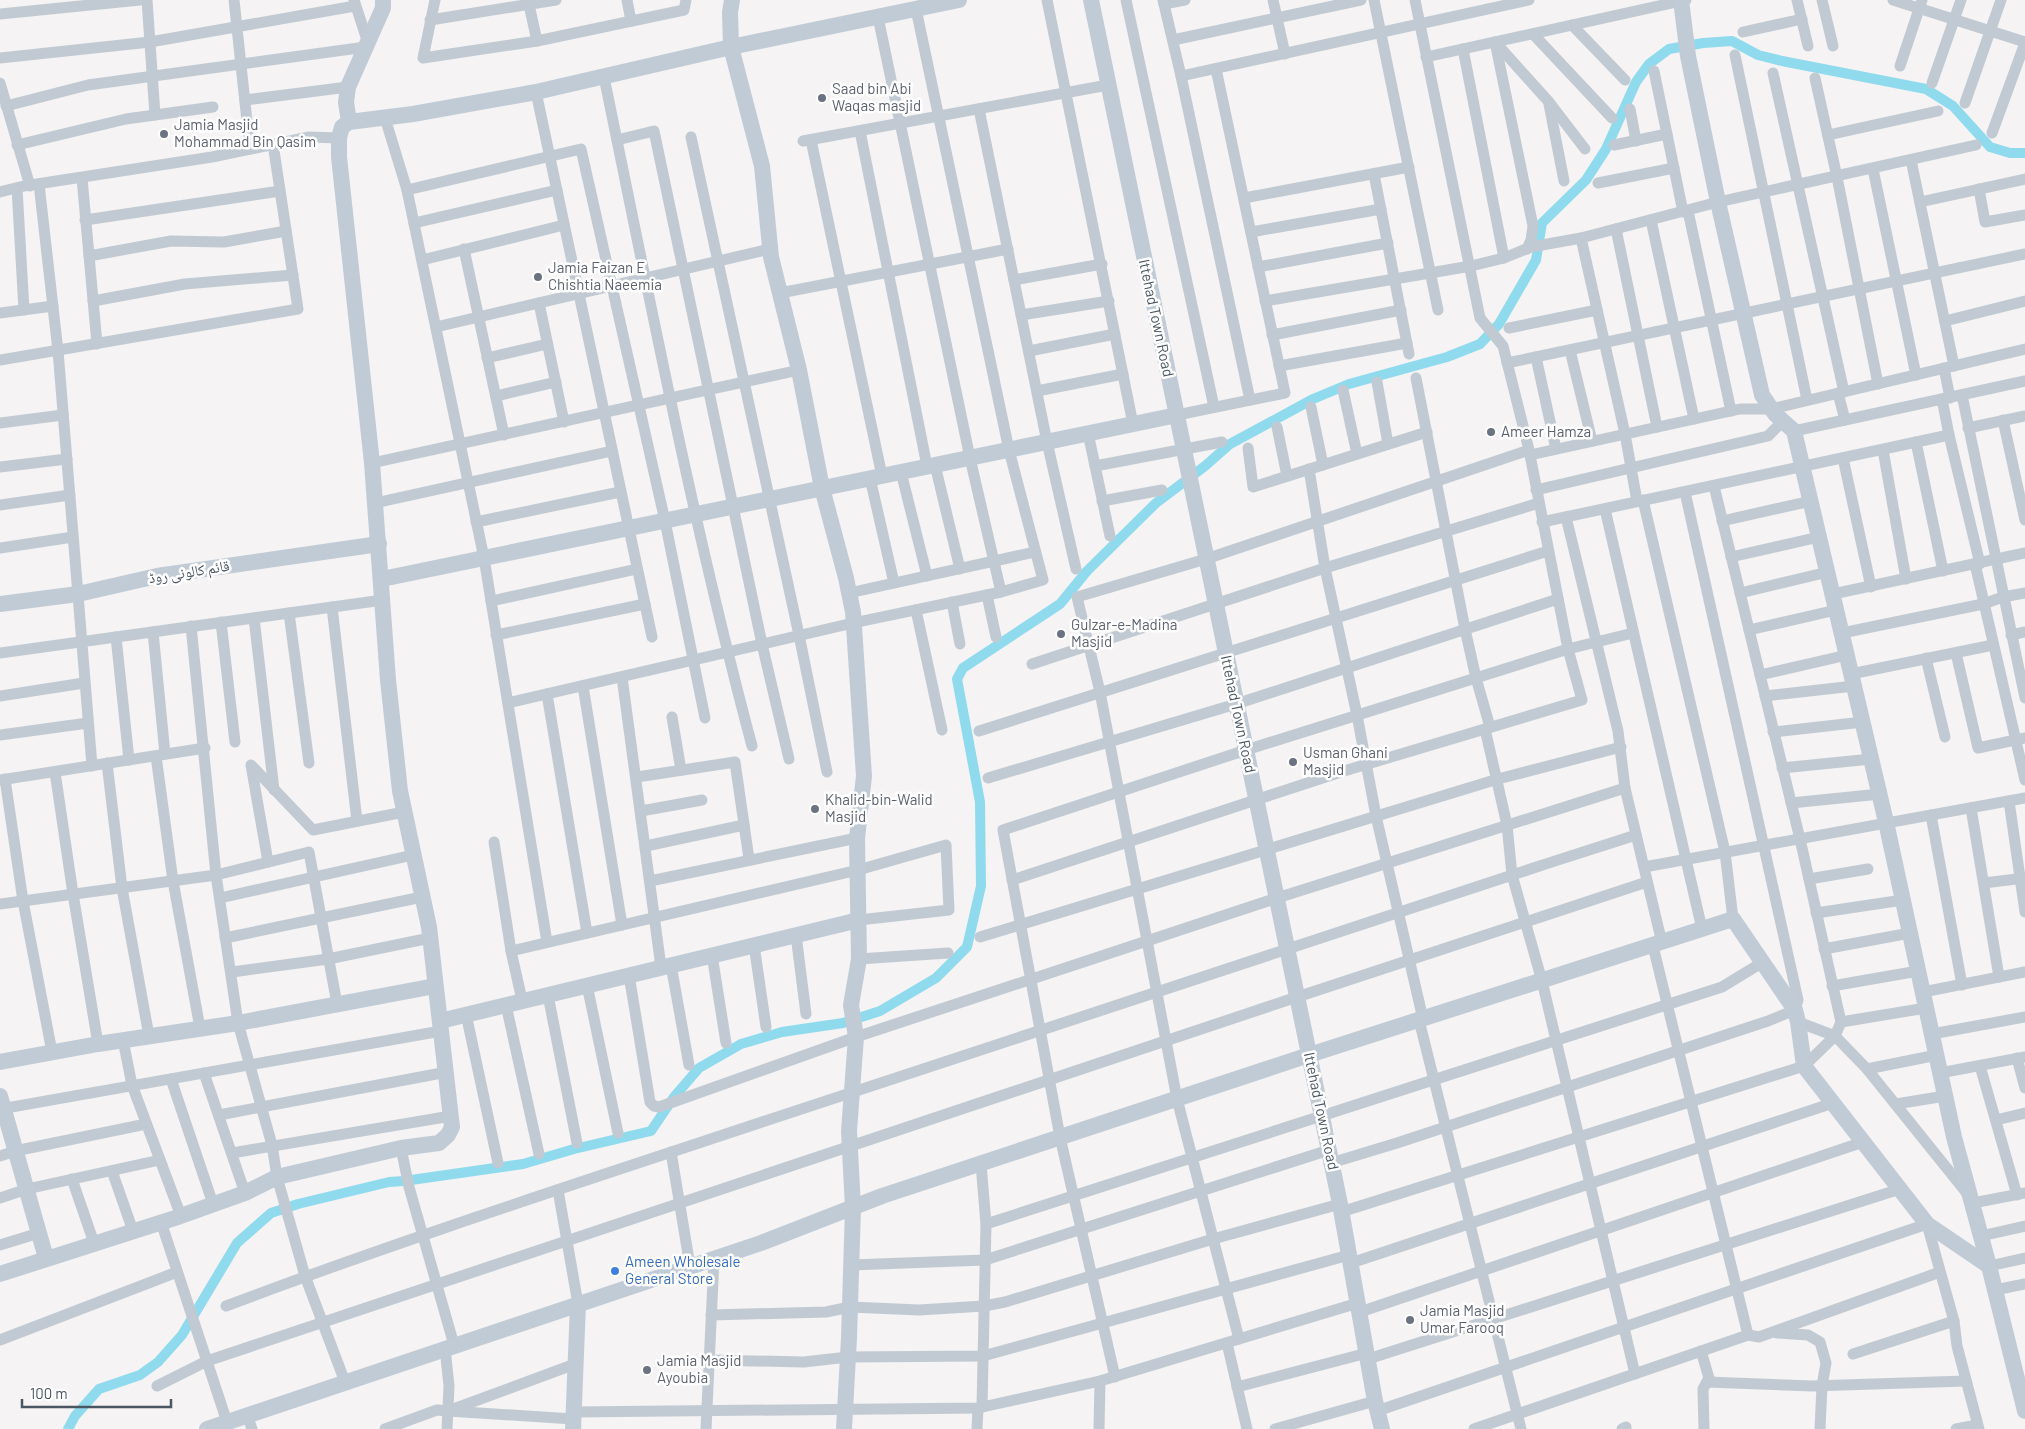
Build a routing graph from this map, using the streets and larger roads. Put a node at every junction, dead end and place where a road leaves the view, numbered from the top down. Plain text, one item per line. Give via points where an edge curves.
1 (140, 0) edge
2 (147, 0) edge
3 (234, 0) edge
4 (384, 0) edge
5 (435, 0) edge
6 (556, 0) edge
7 (627, 0) edge
8 (686, 0) edge
9 (732, 0) edge
10 (959, 0) edge
11 (1047, 0) edge
12 (1091, 0) edge
13 (1126, 0) edge
14 (1185, 0) edge
15 (1273, 0) edge
16 (1361, 0) edge
17 (1374, 0) edge
18 (1415, 0) edge
19 (1529, 0) edge
20 (1682, 0) edge
21 (1797, 0) edge
22 (1822, 0) edge
23 (1893, 0) edge
24 (1961, 0) edge
25 (2001, 0) edge
26 (1164, 2) edge
27 (354, 3) edge
28 (529, 3) edge
29 (1920, 4) edge
30 (916, 9) junction
31 (0, 14) edge
32 (878, 17) junction
33 (1278, 18) junction
34 (1802, 19) junction
35 (1954, 19) junction
36 (430, 20) junction
37 (631, 21) junction
38 (1420, 24) junction
39 (1572, 25) junction
40 (237, 27) junction
41 (1991, 31) junction
42 (1382, 32) junction
43 (1743, 32) dead end
44 (1533, 34) junction
45 (1173, 40) junction
46 (537, 41) junction
47 (150, 42) junction
48 (1495, 42) junction
49 (2025, 42) edge
50 (367, 45) junction
51 (1808, 46) dead end
52 (1833, 46) dead end
53 (731, 47) junction
54 (1463, 49) junction
55 (1286, 54) junction
56 (1735, 55) dead end
57 (1426, 57) junction
58 (0, 58) edge
59 (241, 64) junction
60 (1900, 66) dead end
61 (1216, 69) junction
62 (1654, 71) dead end
63 (1773, 74) dead end
64 (152, 75) junction
65 (1181, 76) junction
66 (604, 77) junction
67 (1815, 78) dead end
68 (1625, 80) dead end
69 (0, 83) edge
70 (1932, 83) dead end
71 (1108, 85) junction
72 (348, 87) junction
73 (536, 92) junction
74 (1066, 93) junction
75 (244, 100) junction
76 (1549, 102) junction
77 (1966, 103) dead end
78 (6, 106) junction
79 (213, 107) dead end
80 (978, 109) junction
81 (1630, 109) dead end
82 (1938, 111) dead end
83 (155, 115) junction
84 (939, 116) junction
85 (385, 118) junction
86 (1612, 118) dead end
87 (349, 122) junction
88 (900, 123) junction
89 (860, 131) junction
90 (1992, 133) dead end
91 (1667, 134) junction
92 (1828, 135) junction
93 (339, 138) junction
94 (691, 138) dead end
95 (617, 140) junction
96 (1636, 141) junction
97 (273, 144) junction
98 (17, 145) junction
99 (1614, 145) dead end
100 (1976, 145) dead end
101 (250, 149) junction
102 (1585, 149) dead end
103 (550, 157) junction
104 (1911, 160) junction
105 (1409, 167) junction
106 (1674, 168) junction
107 (1873, 169) junction
108 (1374, 174) junction
109 (1837, 177) junction
110 (82, 178) junction
111 (2025, 179) edge
112 (1564, 181) dead end
113 (1598, 183) dead end
114 (34, 185) junction
115 (1798, 185) junction
116 (17, 188) junction
117 (1979, 189) junction
118 (407, 190) junction
119 (557, 190) junction
120 (280, 191) junction
121 (0, 192) edge
122 (1764, 193) junction
123 (1244, 198) junction
124 (1718, 202) junction
125 (1920, 202) junction
126 (1381, 209) junction
127 (1686, 212) junction
128 (2025, 214) edge
129 (85, 220) junction
130 (1651, 220) junction
131 (414, 223) junction
132 (564, 224) junction
133 (1616, 230) junction
134 (286, 231) junction
135 (1251, 232) junction
136 (1576, 239) junction
137 (1388, 243) junction
138 (1529, 248) junction
139 (770, 249) junction
140 (1008, 249) junction
141 (464, 250) junction
142 (2024, 255) edge
143 (89, 256) junction
144 (968, 257) junction
145 (1504, 258) junction
146 (422, 260) junction
147 (718, 261) junction
148 (930, 264) junction
149 (1102, 264) junction
150 (1471, 266) junction
151 (1258, 267) junction
152 (2025, 267) edge
153 (684, 269) junction
154 (889, 272) junction
155 (1430, 273) junction
156 (1935, 273) junction
157 (293, 275) junction
158 (646, 278) junction
159 (1395, 279) junction
160 (1014, 280) junction
161 (1897, 281) junction
162 (841, 282) junction
163 (612, 286) junction
164 (1860, 289) junction
165 (780, 293) junction
166 (579, 294) junction
167 (1823, 297) junction
168 (93, 301) junction
169 (1109, 301) junction
170 (1265, 301) junction
171 (539, 303) junction
172 (1787, 304) junction
173 (2025, 304) edge
174 (53, 306) junction
175 (24, 310) junction
176 (1400, 310) junction
177 (1438, 310) dead end
178 (1597, 310) junction
179 (0, 313) edge
180 (1744, 313) junction
181 (1021, 316) junction
182 (478, 317) junction
183 (1711, 320) junction
184 (1945, 321) junction
185 (436, 327) junction
186 (1509, 328) dead end
187 (1674, 328) junction
188 (1115, 334) junction
189 (1272, 335) junction
190 (1638, 336) junction
191 (1604, 342) junction
192 (97, 344) junction
193 (548, 344) junction
194 (2025, 349) edge
195 (1570, 350) junction
196 (58, 351) junction
197 (1029, 351) junction
198 (1536, 357) junction
199 (487, 358) junction
200 (0, 360) edge
201 (1507, 363) junction
202 (1279, 366) junction
203 (1949, 367) junction
204 (799, 370) junction
205 (1123, 374) junction
206 (1916, 375) junction
207 (1416, 378) dead end
208 (2025, 381) edge
209 (556, 382) junction
210 (744, 382) junction
211 (1377, 382) dead end
212 (1878, 384) junction
213 (709, 390) junction
214 (1037, 390) junction
215 (1344, 390) dead end
216 (1841, 392) junction
217 (1962, 395) junction
218 (496, 396) junction
219 (671, 398) junction
220 (1946, 398) junction
221 (1250, 400) junction
222 (1807, 400) junction
223 (639, 405) junction
224 (1214, 407) junction
225 (1311, 407) dead end
226 (1771, 409) junction
227 (1731, 412) junction
228 (604, 413) junction
229 (63, 415) junction
230 (1176, 415) junction
231 (2025, 416) edge
232 (1694, 419) junction
233 (1845, 420) junction
234 (2003, 420) junction
235 (564, 422) junction
236 (0, 423) edge
237 (1133, 424) junction
238 (1788, 426) junction
239 (1277, 427) dead end
240 (1657, 427) junction
241 (1968, 428) junction
242 (1427, 432) junction
243 (1088, 433) junction
244 (1625, 434) junction
245 (504, 435) junction
246 (1950, 435) junction
247 (1592, 441) junction
248 (1047, 442) junction
249 (1222, 442) dead end
250 (1916, 442) junction
251 (1388, 444) junction
252 (460, 445) junction
253 (1248, 448) dead end
254 (1556, 449) junction
255 (1009, 450) junction
256 (1883, 450) junction
257 (612, 451) junction
258 (1184, 452) junction
259 (1529, 453) junction
260 (1357, 454) junction
261 (970, 458) junction
262 (1843, 458) junction
263 (67, 459) junction
264 (372, 463) junction
265 (1323, 465) junction
266 (931, 466) junction
267 (1095, 466) junction
268 (1803, 466) junction
269 (0, 467) edge
270 (1632, 468) junction
271 (1309, 469) junction
272 (901, 472) junction
273 (1287, 476) junction
274 (876, 477) junction
275 (1436, 481) junction
276 (468, 482) junction
277 (1714, 486) junction
278 (822, 488) junction
279 (1162, 490) dead end
280 (1536, 490) junction
281 (620, 492) junction
282 (1685, 492) junction
283 (70, 495) junction
284 (769, 499) junction
285 (1640, 500) junction
286 (1102, 501) junction
287 (1811, 501) junction
288 (375, 503) junction
289 (1539, 503) junction
290 (0, 505) edge
291 (734, 506) junction
292 (1605, 509) junction
293 (696, 514) junction
294 (1566, 517) junction
295 (2025, 520) edge
296 (665, 521) junction
297 (1722, 521) junction
298 (476, 522) junction
299 (1317, 522) junction
300 (1542, 522) junction
301 (628, 528) junction
302 (1446, 530) junction
303 (1110, 536) dead end
304 (73, 537) junction
305 (1819, 537) junction
306 (379, 544) junction
307 (0, 548) edge
308 (1548, 551) junction
309 (1035, 552) junction
310 (2025, 553) edge
311 (1731, 557) junction
312 (484, 558) junction
313 (1206, 559) junction
314 (1995, 560) junction
315 (994, 561) junction
316 (1978, 564) junction
317 (637, 568) junction
318 (1076, 568) dead end
319 (1325, 568) junction
320 (960, 569) junction
321 (1828, 572) junction
322 (1943, 572) junction
323 (927, 576) junction
324 (382, 579) junction
325 (1906, 579) junction
326 (1457, 580) junction
327 (894, 583) junction
328 (1871, 587) junction
329 (1001, 592) junction
330 (849, 593) junction
331 (1740, 593) junction
332 (2025, 593) edge
333 (78, 594) junction
334 (987, 595) junction
335 (2003, 597) junction
336 (1558, 599) junction
337 (383, 600) junction
338 (491, 601) junction
339 (952, 602) junction
340 (1835, 602) junction
341 (1216, 603) junction
342 (0, 604) edge
343 (645, 604) junction
344 (1983, 604) junction
345 (332, 607) junction
346 (916, 610) junction
347 (289, 613) junction
348 (254, 618) junction
349 (1335, 618) junction
350 (221, 622) junction
351 (853, 623) junction
352 (191, 626) junction
353 (1465, 629) junction
354 (1749, 630) junction
355 (153, 632) junction
356 (2025, 632) edge
357 (1633, 633) junction
358 (1842, 633) junction
359 (496, 635) junction
360 (2011, 635) junction
361 (800, 636) junction
362 (116, 637) junction
363 (652, 637) dead end
364 (996, 637) dead end
365 (81, 642) junction
366 (1596, 642) junction
367 (762, 644) junction
368 (960, 644) dead end
369 (1993, 645) junction
370 (1088, 647) junction
371 (1568, 649) junction
372 (727, 652) junction
373 (1226, 652) junction
374 (0, 653) edge
375 (1956, 653) junction
376 (1847, 655) junction
377 (1926, 658) junction
378 (692, 661) junction
379 (1032, 664) dead end
380 (1347, 668) junction
381 (1760, 675) junction
382 (622, 676) junction
383 (1476, 678) junction
384 (1853, 680) junction
385 (84, 683) junction
386 (583, 686) junction
387 (1100, 692) junction
388 (547, 694) junction
389 (0, 696) edge
390 (1765, 696) junction
391 (2025, 698) edge
392 (508, 703) junction
393 (1236, 704) junction
394 (1357, 715) junction
395 (672, 717) dead end
396 (705, 718) dead end
397 (1862, 722) junction
398 (88, 723) junction
399 (1488, 728) junction
400 (942, 730) dead end
401 (978, 731) dead end
402 (1774, 732) junction
403 (0, 735) edge
404 (1945, 737) dead end
405 (2020, 739) edge
406 (235, 742) dead end
407 (1109, 742) junction
408 (752, 746) dead end
409 (1621, 747) junction
410 (204, 748) junction
411 (1246, 750) junction
412 (161, 755) junction
413 (789, 759) dead end
414 (1871, 759) junction
415 (129, 760) junction
416 (106, 763) junction
417 (310, 763) dead end
418 (1365, 764) junction
419 (92, 766) junction
420 (1782, 768) junction
421 (680, 770) junction
422 (55, 772) junction
423 (827, 772) dead end
424 (637, 778) junction
425 (988, 778) dead end
426 (1498, 779) junction
427 (2, 780) edge
428 (2025, 780) edge
429 (1625, 788) junction
430 (274, 790) junction
431 (1118, 792) junction
432 (1880, 794) junction
433 (2025, 798) edge
434 (702, 800) dead end
435 (1256, 801) junction
436 (2010, 801) junction
437 (1791, 803) junction
438 (1972, 808) junction
439 (641, 811) junction
440 (404, 812) junction
441 (1931, 815) junction
442 (1376, 816) junction
443 (356, 821) junction
444 (1886, 822) junction
445 (744, 825) junction
446 (1506, 825) junction
447 (1636, 835) junction
448 (857, 838) junction
449 (1800, 839) junction
450 (494, 842) dead end
451 (1128, 842) junction
452 (1764, 845) junction
453 (646, 846) junction
454 (1266, 849) junction
455 (1725, 852) junction
456 (413, 855) junction
457 (749, 859) junction
458 (1685, 859) junction
459 (268, 862) junction
460 (1387, 863) junction
461 (1644, 867) junction
462 (1868, 869) dead end
463 (858, 870) junction
464 (216, 875) junction
465 (1512, 875) junction
466 (314, 877) junction
467 (2023, 878) edge
468 (1809, 879) junction
469 (1012, 880) junction
470 (173, 881) junction
471 (650, 881) junction
472 (1647, 882) junction
473 (1984, 884) junction
474 (122, 888) junction
475 (1137, 888) junction
476 (72, 894) junction
477 (422, 896) junction
478 (220, 898) junction
479 (1276, 898) junction
480 (1903, 900) junction
481 (24, 901) junction
482 (0, 904) edge
483 (1398, 912) junction
484 (2025, 912) edge
485 (1816, 913) junction
486 (655, 917) junction
487 (321, 918) junction
488 (1733, 919) junction
489 (859, 920) junction
490 (1526, 922) junction
491 (1020, 924) junction
492 (622, 925) junction
493 (1702, 930) junction
494 (587, 933) junction
495 (1910, 933) junction
496 (796, 935) junction
497 (980, 937) dead end
498 (226, 938) junction
499 (430, 938) junction
500 (1147, 941) junction
501 (547, 942) junction
502 (1658, 944) junction
503 (754, 945) junction
504 (1287, 947) junction
505 (1824, 949) junction
506 (511, 951) junction
507 (948, 953) dead end
508 (712, 955) junction
509 (328, 958) junction
510 (859, 959) junction
511 (1409, 960) junction
512 (1762, 962) junction
513 (666, 966) junction
514 (1918, 971) junction
515 (232, 972) junction
516 (2025, 972) edge
517 (629, 975) junction
518 (1999, 977) junction
519 (1031, 980) junction
520 (1542, 981) junction
521 (1962, 984) junction
522 (587, 985) junction
523 (435, 986) junction
524 (1832, 986) junction
525 (1156, 991) junction
526 (1923, 992) junction
527 (548, 995) junction
528 (1297, 997) junction
529 (522, 1000) junction
530 (337, 1004) junction
531 (1668, 1004) junction
532 (506, 1005) junction
533 (1926, 1008) junction
534 (466, 1014) junction
535 (806, 1014) dead end
536 (1796, 1016) junction
537 (2025, 1017) edge
538 (1421, 1020) junction
539 (1841, 1022) junction
540 (238, 1023) junction
541 (441, 1026) junction
542 (766, 1027) dead end
543 (200, 1028) junction
544 (1040, 1029) junction
545 (855, 1030) junction
546 (1932, 1034) junction
547 (149, 1036) junction
548 (1834, 1036) junction
549 (123, 1040) junction
550 (1556, 1040) junction
551 (1166, 1041) junction
552 (726, 1043) dead end
553 (98, 1044) junction
554 (1679, 1050) junction
555 (52, 1052) junction
556 (1309, 1055) junction
557 (1936, 1055) junction
558 (2021, 1058) edge
559 (0, 1062) edge
560 (250, 1064) junction
561 (689, 1065) dead end
562 (1804, 1066) junction
563 (1980, 1066) junction
564 (1867, 1069) junction
565 (204, 1072) junction
566 (447, 1072) junction
567 (1940, 1073) junction
568 (171, 1078) junction
569 (1434, 1079) junction
570 (1050, 1080) junction
571 (132, 1085) junction
572 (1567, 1087) junction
573 (2025, 1088) edge
574 (852, 1092) junction
575 (1945, 1096) junction
576 (1177, 1099) junction
577 (1691, 1101) junction
578 (1833, 1103) junction
579 (1, 1104) edge
580 (1896, 1104) junction
581 (261, 1107) junction
582 (2025, 1113) edge
583 (219, 1115) junction
584 (1322, 1115) junction
585 (451, 1116) junction
586 (1996, 1120) junction
587 (146, 1124) junction
588 (1446, 1126) junction
589 (618, 1133) dead end
590 (1060, 1137) junction
591 (1579, 1137) junction
592 (1863, 1142) junction
593 (577, 1143) dead end
594 (272, 1145) junction
595 (1702, 1146) junction
596 (850, 1147) junction
597 (401, 1148) junction
598 (671, 1152) junction
599 (8, 1153) edge
600 (232, 1153) junction
601 (539, 1154) dead end
602 (1192, 1157) junction
603 (1330, 1157) junction
604 (160, 1160) junction
605 (498, 1163) dead end
606 (981, 1164) junction
607 (112, 1171) junction
608 (1458, 1175) junction
609 (277, 1177) junction
610 (72, 1179) junction
611 (1590, 1183) junction
612 (27, 1189) junction
613 (1900, 1189) junction
614 (558, 1190) junction
615 (1200, 1191) junction
616 (1714, 1192) junction
617 (245, 1193) junction
618 (2021, 1194) edge
619 (1074, 1195) junction
620 (0, 1198) edge
621 (1973, 1201) junction
622 (213, 1204) junction
623 (680, 1204) junction
624 (853, 1208) junction
625 (1341, 1208) junction
626 (181, 1216) junction
627 (161, 1222) junction
628 (1470, 1223) junction
629 (986, 1224) junction
630 (1927, 1224) junction
631 (2025, 1226) edge
632 (1081, 1228) junction
633 (1601, 1230) junction
634 (132, 1231) junction
635 (39, 1233) junction
636 (423, 1235) junction
637 (1982, 1236) junction
638 (1213, 1239) junction
639 (567, 1241) junction
640 (94, 1243) junction
641 (1726, 1244) junction
642 (0, 1245) edge
643 (46, 1258) junction
644 (2025, 1258) edge
645 (714, 1259) junction
646 (1350, 1259) junction
647 (985, 1260) junction
648 (851, 1265) junction
649 (690, 1266) junction
650 (1989, 1266) junction
651 (1482, 1271) junction
652 (177, 1272) junction
653 (1940, 1272) junction
654 (0, 1274) edge
655 (305, 1276) junction
656 (1092, 1276) junction
657 (1613, 1281) junction
658 (437, 1284) junction
659 (2025, 1284) edge
660 (1226, 1289) junction
661 (1737, 1289) junction
662 (1995, 1290) junction
663 (578, 1304) junction
664 (226, 1306) dead end
665 (984, 1306) junction
666 (850, 1307) junction
667 (1359, 1308) junction
668 (711, 1315) junction
669 (1494, 1319) junction
670 (1954, 1321) junction
671 (323, 1323) junction
672 (1103, 1323) junction
673 (1624, 1327) junction
674 (1772, 1332) junction
675 (1748, 1335) junction
676 (1239, 1339) junction
677 (0, 1340) edge
678 (1227, 1343) junction
679 (449, 1347) junction
680 (1701, 1352) junction
681 (1853, 1354) dead end
682 (983, 1356) junction
683 (1367, 1356) junction
684 (848, 1357) junction
685 (709, 1360) junction
686 (207, 1361) junction
687 (575, 1364) junction
688 (1506, 1368) junction
689 (1635, 1374) junction
690 (1115, 1377) junction
691 (1100, 1381) junction
692 (1966, 1381) junction
693 (345, 1382) junction
694 (1707, 1382) junction
695 (157, 1386) dead end
696 (1822, 1386) junction
697 (1237, 1387) junction
698 (1376, 1406) junction
699 (845, 1408) junction
700 (980, 1408) junction
701 (707, 1410) junction
702 (448, 1411) junction
703 (2025, 1411) edge
704 (1518, 1414) junction
705 (573, 1420) edge
706 (227, 1422) junction
707 (249, 1422) edge
708 (1978, 1427) edge
709 (207, 1429) edge
710 (385, 1429) edge
711 (447, 1429) edge
712 (706, 1429) edge
713 (844, 1429) edge
714 (977, 1429) edge
715 (1098, 1429) edge
716 (1246, 1429) edge
717 (1275, 1429) edge
718 (1382, 1429) edge
719 (1474, 1429) edge
720 (1521, 1429) edge
721 (1704, 1429) edge
722 (1820, 1429) edge
723 (1956, 1429) edge

1 - 31 street
2 - 47 street
3 - 40 street
4 - 50 street
5 - 36 street
6 - 28 street
7 - 37 street
8 - 37 street via 684,10
9 - 53 street
10 - 30 street
11 - 74 street
12 - 71 street, Ittehad Town Road
13 - 224 street
14 - 26 street
15 - 33 street
16 - 33 street
17 - 42 street
18 - 38 street
19 - 38 street
20 - 39 street
20 - 124 street via 1688,56
21 - 34 street
22 - 52 street
23 - 29 street
24 - 35 street
25 - 41 street
26 - 45 street
27 - 40 street
27 - 50 street
28 - 36 street
28 - 46 street
29 - 35 street
29 - 60 street
30 - 32 street
30 - 84 street
32 - 53 street
32 - 88 street
33 - 45 street
33 - 55 street
34 - 43 street
34 - 51 street
35 - 41 street
35 - 70 street
36 - 46 street via 423,58
37 - 46 street
38 - 42 street
38 - 57 street
39 - 44 street
39 - 68 street
40 - 47 street
40 - 59 street
41 - 49 street
41 - 77 street
42 - 55 street
42 - 105 street
44 - 48 street
44 - 86 street
45 - 65 street
47 - 58 street
47 - 64 street
48 - 54 street
48 - 76 street
48 - 138 street via 1533,226
49 - 90 street
50 - 59 street
50 - 72 street
53 - 66 street
53 - 139 street via 762,166
54 - 57 street
54 - 145 street
55 - 61 street
56 - 122 street
57 - 150 street
59 - 64 street
59 - 75 street
61 - 65 street
61 - 123 street
62 - 91 street
63 - 115 street
64 - 78 street via 88,85
64 - 83 street
65 - 221 street
66 - 73 street
66 - 95 street
67 - 92 street
69 - 78 street
71 - 74 street
71 - 230 street, Ittehad Town Road
72 - 75 street
72 - 87 street
73 - 85 street
73 - 103 street
74 - 80 street
74 - 149 street
75 - 101 street
76 - 102 street
76 - 112 street
78 - 98 street
79 - 83 street
80 - 84 street
80 - 140 street
81 - 96 street
82 - 92 street
83 - 98 street
84 - 88 street
84 - 144 street
85 - 87 street
85 - 118 street
87 - 93 street via 342,128
88 - 89 street
88 - 148 street
89 - 154 street
89 - 162 street via 807,141
91 - 96 street
91 - 106 street
92 - 109 street
93 - 97 street via 309,137
93 - 264 street
94 - 147 street
95 - 153 street via 654,131
95 - 158 street
96 - 99 street
97 - 101 street
97 - 120 street
98 - 114 street
100 - 104 street
101 - 110 street
103 - 118 street
103 - 119 street
103 - 163 street via 581,149
104 - 107 street
104 - 125 street
105 - 108 street
105 - 155 street
106 - 113 street
106 - 127 street
107 - 109 street
107 - 161 street
108 - 123 street
108 - 126 street
109 - 115 street
109 - 164 street
110 - 114 street
110 - 129 street
111 - 117 street
114 - 116 street
114 - 174 street
115 - 122 street
115 - 167 street
116 - 121 street
116 - 175 street
117 - 125 street
117 - 128 street via 1985,222
118 - 131 street
119 - 131 street
119 - 132 street
120 - 129 street
120 - 134 street
122 - 124 street
122 - 172 street
123 - 135 street
124 - 127 street
124 - 180 street
125 - 156 street
126 - 135 street
126 - 137 street
127 - 130 street
127 - 183 street
129 - 143 street
130 - 133 street
130 - 187 street
131 - 146 street
132 - 141 street
132 - 166 street
133 - 136 street
133 - 190 street
134 - 143 street via 224,242 171,241
134 - 157 street
135 - 151 street
136 - 138 street
136 - 178 street
137 - 151 street
137 - 159 street
138 - 145 street
139 - 147 street
139 - 165 street
140 - 144 street
140 - 160 street
141 - 146 street
141 - 182 street
142 - 152 street
142 - 156 street
143 - 168 street
144 - 148 street
144 - 255 street
145 - 150 street
146 - 185 street
147 - 153 street
147 - 210 street
148 - 154 street
148 - 261 street
149 - 160 street
149 - 169 street
150 - 155 street
150 - 201 street via 1480,318 1503,346
151 - 170 street
153 - 158 street
153 - 213 street
154 - 162 street
154 - 266 street
155 - 159 street
155 - 177 street
156 - 161 street
156 - 184 street
157 - 168 street via 185,284
157 - 192 street via 298,309
158 - 163 street
158 - 219 street
159 - 170 street
159 - 176 street
160 - 181 street
161 - 164 street
161 - 206 street
162 - 165 street
162 - 274 street
163 - 166 street
163 - 223 street
164 - 167 street
164 - 212 street
165 - 204 street
166 - 171 street
166 - 228 street
167 - 172 street
167 - 216 street
168 - 192 street
169 - 181 street
169 - 188 street
170 - 189 street
171 - 182 street
171 - 193 street
172 - 180 street
172 - 222 street
173 - 184 street
174 - 175 street
174 - 196 street
175 - 179 street
176 - 189 street
176 - 202 street via 1408,348
178 - 186 street
178 - 191 street
180 - 183 street
180 - 226 street via 1762,395
181 - 197 street
182 - 185 street
182 - 199 street
183 - 187 street
183 - 227 street
184 - 203 street
185 - 252 street
187 - 190 street
187 - 232 street
188 - 197 street
188 - 205 street
189 - 202 street
190 - 191 street
190 - 240 street
191 - 195 street
191 - 244 street
192 - 196 street
193 - 199 street
193 - 209 street
194 - 203 street
195 - 198 street
195 - 247 street
196 - 200 street
196 - 229 street
197 - 214 street
198 - 201 street
198 - 254 street
199 - 218 street
201 - 259 street
202 - 221 street via 1285,393
203 - 206 street
203 - 220 street
204 - 210 street
204 - 278 street
205 - 214 street
205 - 237 street
206 - 212 street
207 - 242 street
208 - 217 street
209 - 218 street
209 - 235 street
210 - 213 street
210 - 284 street
211 - 251 street
212 - 216 street
213 - 219 street
213 - 291 street
214 - 248 street
215 - 260 street
216 - 222 street
216 - 233 street
217 - 220 street
217 - 241 street
218 - 245 street
219 - 223 street
219 - 293 street
220 - 233 street
220 - 246 street
221 - 224 street
222 - 226 street
223 - 228 street
223 - 296 street
224 - 230 street
225 - 265 street
226 - 227 street
226 - 238 street
227 - 232 street
228 - 235 street
228 - 257 street
229 - 236 street
229 - 263 street
230 - 237 street
230 - 258 street, Ittehad Town Road
231 - 234 street
232 - 240 street
233 - 238 street
234 - 241 street
234 - 295 street
235 - 245 street
237 - 243 street
238 - 268 street
238 - 270 street via 1768,436
239 - 273 street
240 - 244 street
241 - 314 street
242 - 251 street
242 - 275 street
243 - 248 street
243 - 267 street
244 - 247 street
244 - 270 street
245 - 252 street
246 - 250 street
246 - 316 street
247 - 254 street
248 - 255 street
248 - 318 street
249 - 258 street
250 - 256 street
250 - 322 street
251 - 260 street
252 - 264 street
252 - 276 street
253 - 273 street via 1254,487
254 - 259 street
255 - 261 street
255 - 309 street
256 - 262 street
256 - 325 street
257 - 276 street
257 - 281 street
258 - 267 street
258 - 313 street, Ittehad Town Road
259 - 275 street
259 - 280 street
260 - 265 street
261 - 266 street
261 - 315 street
262 - 268 street
262 - 328 street
263 - 269 street
263 - 283 street
264 - 288 street
265 - 271 street
266 - 272 street
266 - 320 street
267 - 286 street
268 - 277 street
268 - 287 street
270 - 280 street
270 - 285 street
271 - 273 street
271 - 299 street
272 - 274 street
272 - 323 street
274 - 278 street
274 - 327 street
275 - 299 street
275 - 302 street
276 - 288 street
276 - 298 street
277 - 282 street
277 - 297 street
278 - 284 street
278 - 330 street
279 - 286 street
280 - 289 street
281 - 298 street
281 - 301 street
282 - 285 street
282 - 452 street
283 - 290 street
283 - 304 street
284 - 291 street
284 - 361 street
285 - 292 street
285 - 455 street
286 - 303 street
287 - 297 street
287 - 305 street
288 - 306 street
289 - 300 street
289 - 302 street
291 - 293 street
291 - 367 street
292 - 294 street
292 - 357 street
293 - 296 street
293 - 372 street
294 - 300 street
294 - 366 street
296 - 301 street
296 - 378 street
297 - 311 street
298 - 312 street
299 - 313 street
299 - 319 street
300 - 308 street
301 - 312 street
301 - 317 street
302 - 319 street
302 - 326 street
304 - 307 street
304 - 333 street
305 - 311 street
305 - 321 street
306 - 324 street
306 - 333 street, قائم کالونی روڈ via 157,576
308 - 326 street
308 - 336 street
309 - 315 street
309 - 329 street via 1043,580
310 - 314 street
311 - 331 street
312 - 324 street
312 - 338 street
313 - 341 street, Ittehad Town Road
313 - 370 street via 1077,597
314 - 316 street
314 - 335 street
315 - 320 street
315 - 329 street
316 - 322 street
316 - 344 street
317 - 338 street
317 - 343 street
319 - 341 street
319 - 349 street
320 - 323 street
321 - 331 street
321 - 340 street
322 - 325 street
323 - 327 street
324 - 337 street
325 - 328 street
326 - 349 street
326 - 353 street
327 - 330 street
328 - 340 street
329 - 334 street
330 - 351 street
331 - 354 street
332 - 335 street
333 - 342 street, قائم کالونی روڈ
333 - 365 street
334 - 339 street
334 - 364 street
335 - 344 street
335 - 360 street
336 - 353 street
336 - 371 street
337 - 345 street
337 - 440 street via 389,689
338 - 359 street
339 - 346 street
339 - 368 street
340 - 354 street
340 - 358 street
341 - 370 street
341 - 373 street, Ittehad Town Road
343 - 359 street
343 - 363 street
344 - 358 street
344 - 369 street
345 - 347 street
345 - 443 street
346 - 351 street
346 - 400 street
347 - 348 street
347 - 417 street
348 - 350 street
348 - 430 street
349 - 373 street
349 - 380 street
350 - 352 street
350 - 406 street
351 - 361 street
351 - 448 street via 864,776
352 - 355 street
352 - 410 street
353 - 380 street
353 - 383 street
354 - 381 street
355 - 362 street
355 - 412 street
356 - 360 street
357 - 366 street
357 - 458 street
358 - 376 street
359 - 392 street
360 - 391 street
361 - 367 street
361 - 423 street
362 - 365 street
362 - 415 street
365 - 374 street
365 - 385 street
366 - 371 street
366 - 409 street
367 - 372 street
367 - 413 street
369 - 375 street
369 - 405 street
370 - 379 street
370 - 387 street
371 - 383 street
371 - 399 street via 1582,700
372 - 378 street
372 - 408 street
373 - 387 street
373 - 393 street, Ittehad Town Road
375 - 377 street
375 - 405 street via 1978,748
376 - 381 street
376 - 384 street
377 - 384 street
377 - 404 street
378 - 382 street
378 - 396 street
380 - 393 street
380 - 394 street
381 - 390 street
382 - 386 street
382 - 424 street
383 - 394 street
383 - 399 street
384 - 390 street
384 - 397 street
385 - 389 street
385 - 398 street
386 - 388 street
386 - 492 street
387 - 401 street
387 - 407 street
388 - 392 street
388 - 494 street
390 - 402 street
392 - 501 street
393 - 407 street
393 - 411 street, Ittehad Town Road
394 - 411 street
394 - 418 street
395 - 421 street
397 - 402 street
397 - 414 street
398 - 403 street
398 - 419 street
399 - 418 street
399 - 426 street
402 - 420 street
405 - 428 street
407 - 425 street
407 - 431 street
409 - 426 street
409 - 429 street
410 - 412 street
410 - 464 street
411 - 431 street
411 - 435 street, Ittehad Town Road
412 - 415 street
412 - 470 street
414 - 420 street
414 - 432 street
415 - 416 street
416 - 419 street
416 - 474 street
418 - 435 street
418 - 442 street
419 - 422 street
420 - 437 street
421 - 424 street
421 - 445 street via 735,762
422 - 427 street
422 - 476 street
424 - 439 street
426 - 442 street
426 - 446 street
427 - 481 street
429 - 446 street
429 - 447 street
430 - 443 street via 313,830
430 - 459 street via 251,765
431 - 451 street
431 - 469 street via 1003,830
432 - 437 street
432 - 444 street
433 - 436 street
434 - 439 street
435 - 451 street
435 - 454 street, Ittehad Town Road
436 - 438 street
436 - 467 street
437 - 449 street
438 - 441 street
438 - 473 street
439 - 453 street
440 - 443 street
440 - 456 street
441 - 444 street
441 - 521 street
442 - 454 street
442 - 460 street
444 - 449 street
444 - 480 street
445 - 453 street
445 - 457 street
446 - 460 street
446 - 465 street
447 - 461 street
447 - 465 street
448 - 457 street
448 - 463 street
449 - 452 street
449 - 468 street
450 - 506 street
451 - 469 street
451 - 475 street
452 - 455 street
452 - 536 street via 1798,1000
453 - 471 street
454 - 475 street
454 - 479 street, Ittehad Town Road
455 - 458 street
455 - 488 street
456 - 466 street
456 - 477 street
457 - 471 street
458 - 461 street
458 - 493 street
459 - 464 street
459 - 466 street via 309,852
460 - 479 street
460 - 483 street
461 - 472 street
462 - 468 street
463 - 486 street
463 - 489 street
463 - 489 street via 946,845 949,910
464 - 470 street
464 - 478 street
465 - 483 street
465 - 490 street
466 - 478 street
466 - 487 street
467 - 473 street
467 - 484 street
468 - 485 street
469 - 491 street
470 - 474 street
470 - 543 street
471 - 486 street
472 - 490 street
472 - 502 street
473 - 518 street
474 - 476 street
474 - 547 street
475 - 491 street
475 - 500 street
476 - 481 street
476 - 553 street
477 - 487 street
477 - 499 street
478 - 498 street
479 - 500 street
479 - 504 street, Ittehad Town Road
480 - 485 street
480 - 495 street
481 - 482 street
481 - 555 street
483 - 504 street
483 - 511 street
485 - 505 street
486 - 492 street
486 - 513 street
487 - 498 street
487 - 509 street
488 - 493 street
488 - 512 street
489 - 496 street
489 - 510 street
490 - 511 street
490 - 520 street
491 - 497 street
491 - 519 street
492 - 494 street
493 - 502 street
494 - 501 street
495 - 505 street
495 - 514 street
496 - 503 street
496 - 535 street
498 - 515 street
499 - 509 street
499 - 523 street
500 - 519 street
500 - 525 street
501 - 506 street
502 - 520 street
502 - 531 street
503 - 508 street
503 - 542 street
504 - 525 street
504 - 528 street, Ittehad Town Road
505 - 524 street
506 - 529 street
507 - 510 street
508 - 513 street
508 - 552 street
509 - 515 street
509 - 530 street
510 - 545 street via 851,1005
511 - 528 street
511 - 538 street
512 - 531 street via 1722,987
512 - 536 street
513 - 517 street
513 - 561 street
514 - 524 street
514 - 526 street
515 - 540 street
516 - 518 street
517 - 522 street
517 - 545 street via 650,1102 654,1106 684,1098
518 - 521 street
519 - 544 street
519 - 545 street
520 - 538 street
520 - 550 street
521 - 526 street
522 - 527 street
522 - 589 street
523 - 530 street
523 - 541 street
524 - 539 street
525 - 544 street
525 - 551 street
526 - 533 street
527 - 529 street
527 - 593 street
528 - 551 street
528 - 556 street, Ittehad Town Road
529 - 532 street
530 - 540 street
531 - 550 street
531 - 554 street
532 - 534 street
532 - 601 street
533 - 539 street
533 - 546 street
534 - 541 street
534 - 605 street
536 - 548 street
536 - 554 street via 1768,1021
536 - 562 street
537 - 546 street
538 - 556 street
538 - 569 street
539 - 548 street
540 - 543 street
540 - 560 street
541 - 560 street
541 - 566 street
543 - 547 street
544 - 570 street
544 - 574 street
545 - 574 street
546 - 557 street
547 - 549 street
548 - 562 street
548 - 564 street
549 - 553 street
549 - 571 street
550 - 569 street
550 - 572 street
551 - 570 street
551 - 576 street
553 - 555 street
554 - 572 street
554 - 577 street
555 - 559 street
556 - 576 street
556 - 584 street, Ittehad Town Road
557 - 564 street
557 - 567 street
558 - 563 street
558 - 573 street
560 - 565 street
560 - 581 street
562 - 577 street
562 - 578 street
563 - 567 street
563 - 586 street
564 - 580 street
565 - 568 street
565 - 583 street
566 - 581 street
566 - 585 street
567 - 575 street
568 - 571 street
568 - 622 street
569 - 584 street
569 - 588 street
570 - 590 street
570 - 596 street
571 - 579 street
571 - 587 street
572 - 588 street
572 - 591 street
574 - 596 street
574 - 598 street
575 - 580 street
575 - 621 street
576 - 590 street
576 - 602 street
577 - 591 street
577 - 595 street
578 - 592 street
578 - 595 street
579 - 599 street
580 - 621 street
581 - 583 street
581 - 594 street
582 - 586 street
583 - 600 street
584 - 602 street
584 - 603 street, Ittehad Town Road
585 - 594 street
585 - 597 street via 452,1127 438,1143
586 - 618 street
587 - 599 street
587 - 604 street
588 - 603 street
588 - 608 street
590 - 606 street
590 - 619 street
591 - 608 street
591 - 611 street
592 - 613 street
592 - 616 street
594 - 600 street
594 - 609 street
595 - 611 street
595 - 616 street
596 - 623 street
596 - 624 street
597 - 609 street
597 - 636 street
598 - 614 street
598 - 623 street
599 - 612 street
600 - 617 street
602 - 615 street
602 - 619 street
603 - 615 street
603 - 625 street, Ittehad Town Road
604 - 607 street
604 - 626 street
606 - 624 street
606 - 629 street
607 - 610 street
607 - 634 street
608 - 625 street
608 - 628 street
609 - 617 street
609 - 655 street
610 - 612 street
610 - 640 street
611 - 628 street
611 - 633 street
612 - 620 street
612 - 635 street
613 - 630 street
613 - 641 street
614 - 636 street
614 - 639 street
615 - 632 street
615 - 638 street
616 - 633 street
616 - 641 street
617 - 622 street
618 - 621 street
619 - 629 street
619 - 632 street
621 - 637 street
622 - 626 street
623 - 639 street
623 - 649 street
624 - 645 street
624 - 648 street
625 - 638 street
625 - 646 street, Ittehad Town Road
626 - 627 street
627 - 634 street
627 - 652 street
628 - 646 street
628 - 651 street
629 - 647 street
630 - 650 street
630 - 653 street
630 - 661 street
631 - 637 street
632 - 647 street
632 - 656 street
633 - 651 street
633 - 657 street
634 - 640 street
635 - 642 street
635 - 643 street
636 - 655 street
636 - 658 street
637 - 650 street
638 - 656 street
638 - 660 street
639 - 658 street
639 - 663 street
640 - 643 street
641 - 657 street
641 - 661 street
643 - 654 street
644 - 650 street
645 - 649 street
645 - 668 street
646 - 660 street
646 - 667 street, Ittehad Town Road
647 - 648 street
647 - 665 street
648 - 666 street
649 - 663 street
650 - 662 street
651 - 667 street
651 - 669 street
652 - 677 street
652 - 686 street
653 - 670 street
653 - 674 street
655 - 664 street
655 - 671 street
656 - 665 street
656 - 672 street
657 - 669 street
657 - 673 street
658 - 671 street
658 - 679 street
659 - 662 street
660 - 672 street
660 - 676 street
661 - 673 street
661 - 675 street
662 - 703 street
663 - 679 street
663 - 687 street
665 - 666 street via 919,1310
665 - 682 street
666 - 668 street via 826,1312
666 - 684 street
667 - 676 street
667 - 683 street, Ittehad Town Road
668 - 685 street
669 - 683 street
669 - 688 street
670 - 681 street
670 - 692 street
671 - 686 street
671 - 693 street
672 - 682 street
672 - 690 street
673 - 688 street
673 - 689 street
674 - 675 street via 1759,1337
674 - 696 street via 1808,1335 1820,1342 1826,1363
675 - 680 street
676 - 678 street
678 - 690 street
678 - 697 street
679 - 693 street
679 - 702 street
680 - 689 street
680 - 694 street via 1709,1378
682 - 684 street
682 - 700 street
683 - 697 street
683 - 698 street, Ittehad Town Road
684 - 685 street via 804,1362
684 - 699 street
685 - 701 street
686 - 695 street
686 - 706 street
687 - 702 street
687 - 705 street
688 - 698 street
688 - 704 street
689 - 704 street
690 - 691 street
691 - 700 street
691 - 715 street
692 - 696 street
692 - 708 street
693 - 707 street
694 - 696 street
694 - 721 street via 1703,1390
696 - 722 street
697 - 716 street
698 - 717 street
698 - 718 street, Ittehad Town Road
699 - 700 street
699 - 701 street
699 - 713 street
700 - 714 street
701 - 705 street
701 - 712 street
702 - 705 street
702 - 710 street via 437,1410
702 - 711 street
704 - 719 street
704 - 720 street
706 - 707 street
706 - 709 street
708 - 723 street

